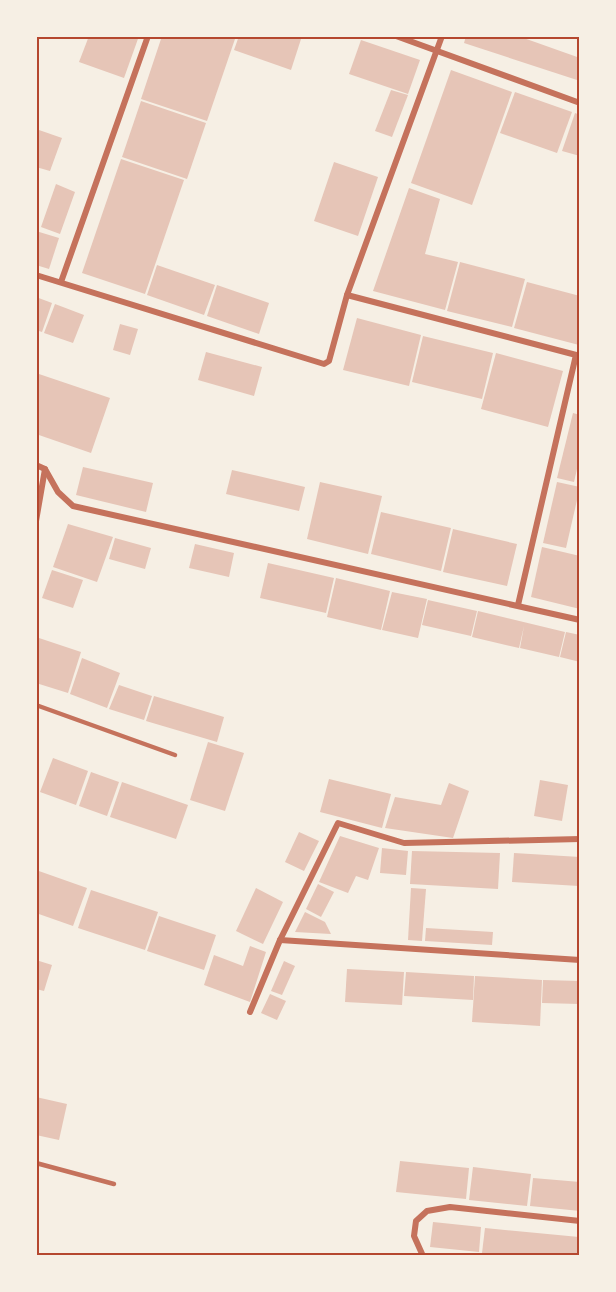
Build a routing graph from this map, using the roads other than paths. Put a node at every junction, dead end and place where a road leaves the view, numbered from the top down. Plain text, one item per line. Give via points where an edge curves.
1 (148, 36) edge
2 (396, 36) edge
3 (441, 36) edge
4 (437, 50) junction
5 (580, 103) edge
6 (36, 275) edge
7 (61, 282) junction
8 (347, 295) junction
9 (578, 355) edge
10 (36, 465) edge
11 (45, 469) junction
12 (36, 521) edge
13 (518, 605) junction
14 (580, 620) edge
15 (36, 705) edge
16 (175, 755) dead end
17 (580, 839) edge
18 (280, 940) junction
19 (580, 960) edge
20 (250, 1011) dead end
21 (36, 1163) edge
22 (114, 1184) dead end
23 (580, 1221) edge
24 (423, 1256) edge

1 - 7 street
2 - 4 street
3 - 4 street
4 - 5 street
4 - 8 street
6 - 7 street
7 - 8 street via 324,364 329,361
8 - 9 street
9 - 13 street
10 - 11 street
11 - 12 street
11 - 13 street via 58,492 73,506
13 - 14 street
15 - 16 lane
17 - 18 street via 404,843 338,823
18 - 19 street
18 - 20 street
21 - 22 lane
23 - 24 street via 450,1207 427,1211 416,1221 414,1236

